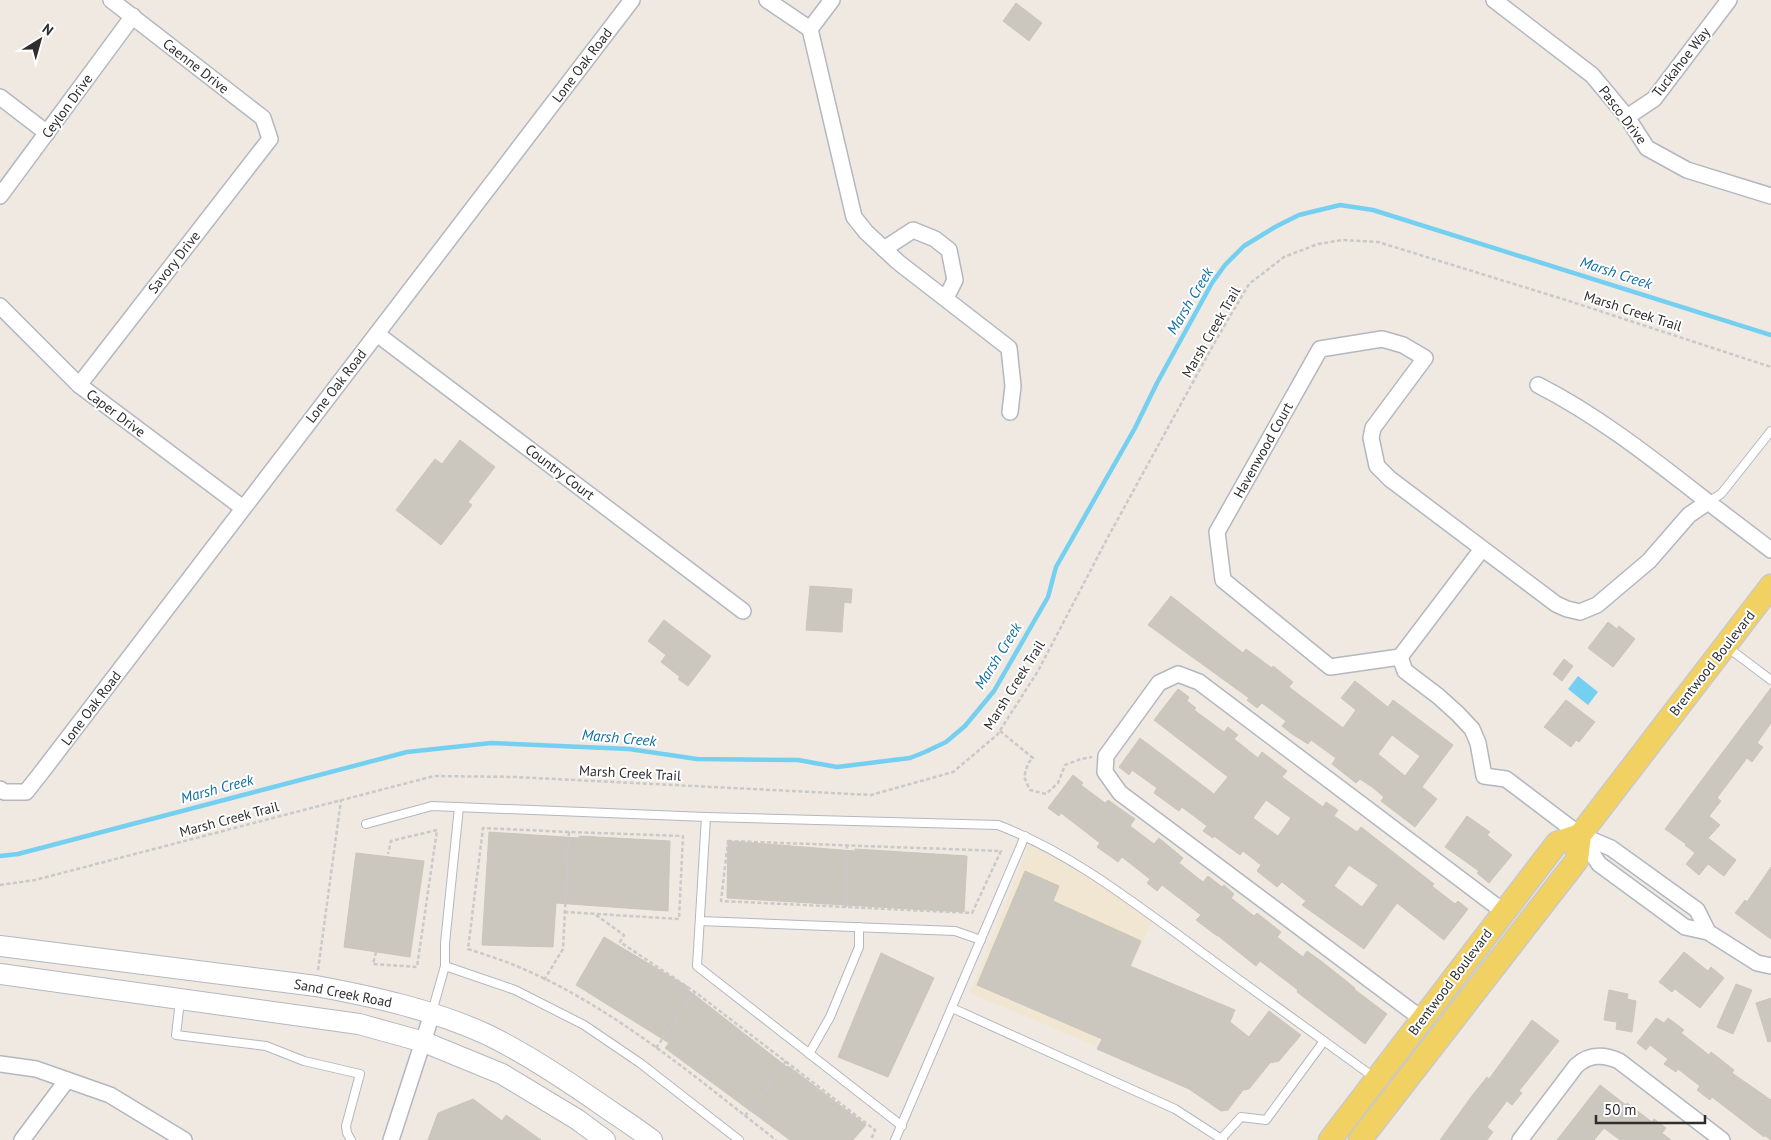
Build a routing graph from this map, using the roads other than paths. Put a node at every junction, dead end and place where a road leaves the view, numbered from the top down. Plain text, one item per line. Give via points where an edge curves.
1 (111, 0) edge
2 (632, 0) edge
3 (767, 0) edge
4 (832, 0) edge
5 (1729, 0) edge
6 (1499, 2) edge
7 (133, 16) junction
8 (810, 29) junction
9 (0, 97) edge
10 (1627, 117) junction
11 (47, 133) junction
12 (270, 139) joint
13 (0, 196) edge
14 (1771, 196) edge
15 (884, 249) junction
16 (946, 298) junction
17 (0, 306) edge
18 (377, 334) junction
19 (1538, 384) dead end
20 (79, 385) junction
21 (1010, 412) dead end
22 (1771, 431) edge
23 (1708, 502) junction
24 (243, 508) junction
25 (1482, 549) junction
26 (1771, 550) edge
27 (1771, 586) edge
28 (743, 611) dead end
29 (1726, 645) junction
30 (1400, 656) junction
31 (1771, 680) edge
32 (0, 789) edge
33 (459, 807) junction
34 (706, 817) junction
35 (366, 824) dead end
36 (1580, 835) junction
37 (1025, 836) junction
38 (1504, 912) junction
39 (700, 921) junction
40 (860, 927) junction
41 (1708, 932) junction
42 (981, 940) junction
43 (0, 946) edge
44 (445, 966) junction
45 (1771, 966) edge
46 (0, 974) edge
47 (180, 999) junction
48 (952, 1008) junction
49 (432, 1014) junction
50 (1422, 1019) junction
51 (1324, 1040) junction
52 (424, 1042) junction
53 (810, 1054) junction
54 (0, 1064) edge
55 (68, 1080) junction
56 (1376, 1080) junction
57 (902, 1126) junction
58 (177, 1138) edge
59 (22, 1140) edge
60 (351, 1140) edge
61 (391, 1140) edge
62 (605, 1140) edge
63 (652, 1140) edge
64 (739, 1140) edge
65 (895, 1140) edge
66 (1222, 1140) edge
67 (1330, 1140) edge
68 (1360, 1140) edge
69 (1520, 1140) edge
70 (1722, 1140) edge

1 - 7 street, Caenne Drive
2 - 18 street, Lone Oak Road
3 - 8 street
4 - 8 street
5 - 10 street, Tuckahoe Way via 1654,99
6 - 10 street, Pasco Drive via 1592,75
7 - 11 street, Ceylon Drive
7 - 12 street, Caenne Drive via 263,118
8 - 15 street via 854,216
9 - 11 street
10 - 14 street, Pasco Drive via 1647,148 1687,170
11 - 13 street, Ceylon Drive
12 - 20 street, Savory Drive
15 - 16 street
15 - 16 street via 913,230 935,239 949,250 955,280
16 - 21 street via 1009,348 1013,386
17 - 20 street, Caper Drive
18 - 24 street, Lone Oak Road
18 - 28 street, Country Court
19 - 23 street via 1637,448
20 - 24 street, Caper Drive
22 - 23 lane via 1721,494
23 - 25 street, Havenwood Court via 1688,515 1650,561 1597,605 1580,612 1548,599
23 - 26 street
24 - 32 street, Lone Oak Road via 26,792 4,792
25 - 30 street
25 - 30 street, Havenwood Court via 1377,466 1371,438 1373,428 1425,358 1403,345 1382,339 1320,349 1217,532 1222,580 1330,667
27 - 29 main road, Brentwood Boulevard
29 - 31 lane
29 - 36 main road, Brentwood Boulevard
30 - 36 street via 1405,671 1438,696 1472,729 1484,776 1506,779
33 - 34 lane
33 - 35 lane via 432,806
33 - 44 lane
34 - 37 lane via 998,825
34 - 39 lane
36 - 38 main road, Brentwood Boulevard via 1557,843
36 - 41 street via 1611,848 1684,899 1697,910
36 - 41 street via 1607,870 1685,927
36 - 68 main road, Brentwood Boulevard via 1577,860
37 - 42 lane
37 - 51 lane via 1066,857 1117,890
38 - 50 main road, Brentwood Boulevard
38 - 50 street via 1199,682 1178,674 1159,683 1106,756 1105,772 1120,794
39 - 40 lane
39 - 53 lane via 697,966
40 - 42 lane via 955,931
40 - 53 lane via 859,947 830,1017
41 - 45 street via 1757,963
42 - 48 lane
43 - 49 main road, Sand Creek Road via 316,986 360,994
44 - 49 lane
44 - 64 lane via 516,990 584,1025 640,1063
46 - 47 main road, Sand Creek Road
47 - 52 main road, Sand Creek Road via 359,1024
47 - 60 lane via 176,1036 266,1046 304,1061 360,1074 346,1126
48 - 57 lane
48 - 66 lane via 1175,1109
49 - 52 street
49 - 63 main road, Sand Creek Road via 510,1046
50 - 56 main road, Brentwood Boulevard
51 - 56 lane
51 - 66 lane via 1266,1120 1240,1117
52 - 61 street
52 - 62 main road, Sand Creek Road via 502,1074
53 - 57 lane
54 - 55 street via 36,1069
55 - 58 street via 110,1095
55 - 59 street
56 - 67 main road, Brentwood Boulevard
57 - 65 lane
69 - 70 street via 1576,1066 1584,1059 1602,1055 1619,1061

